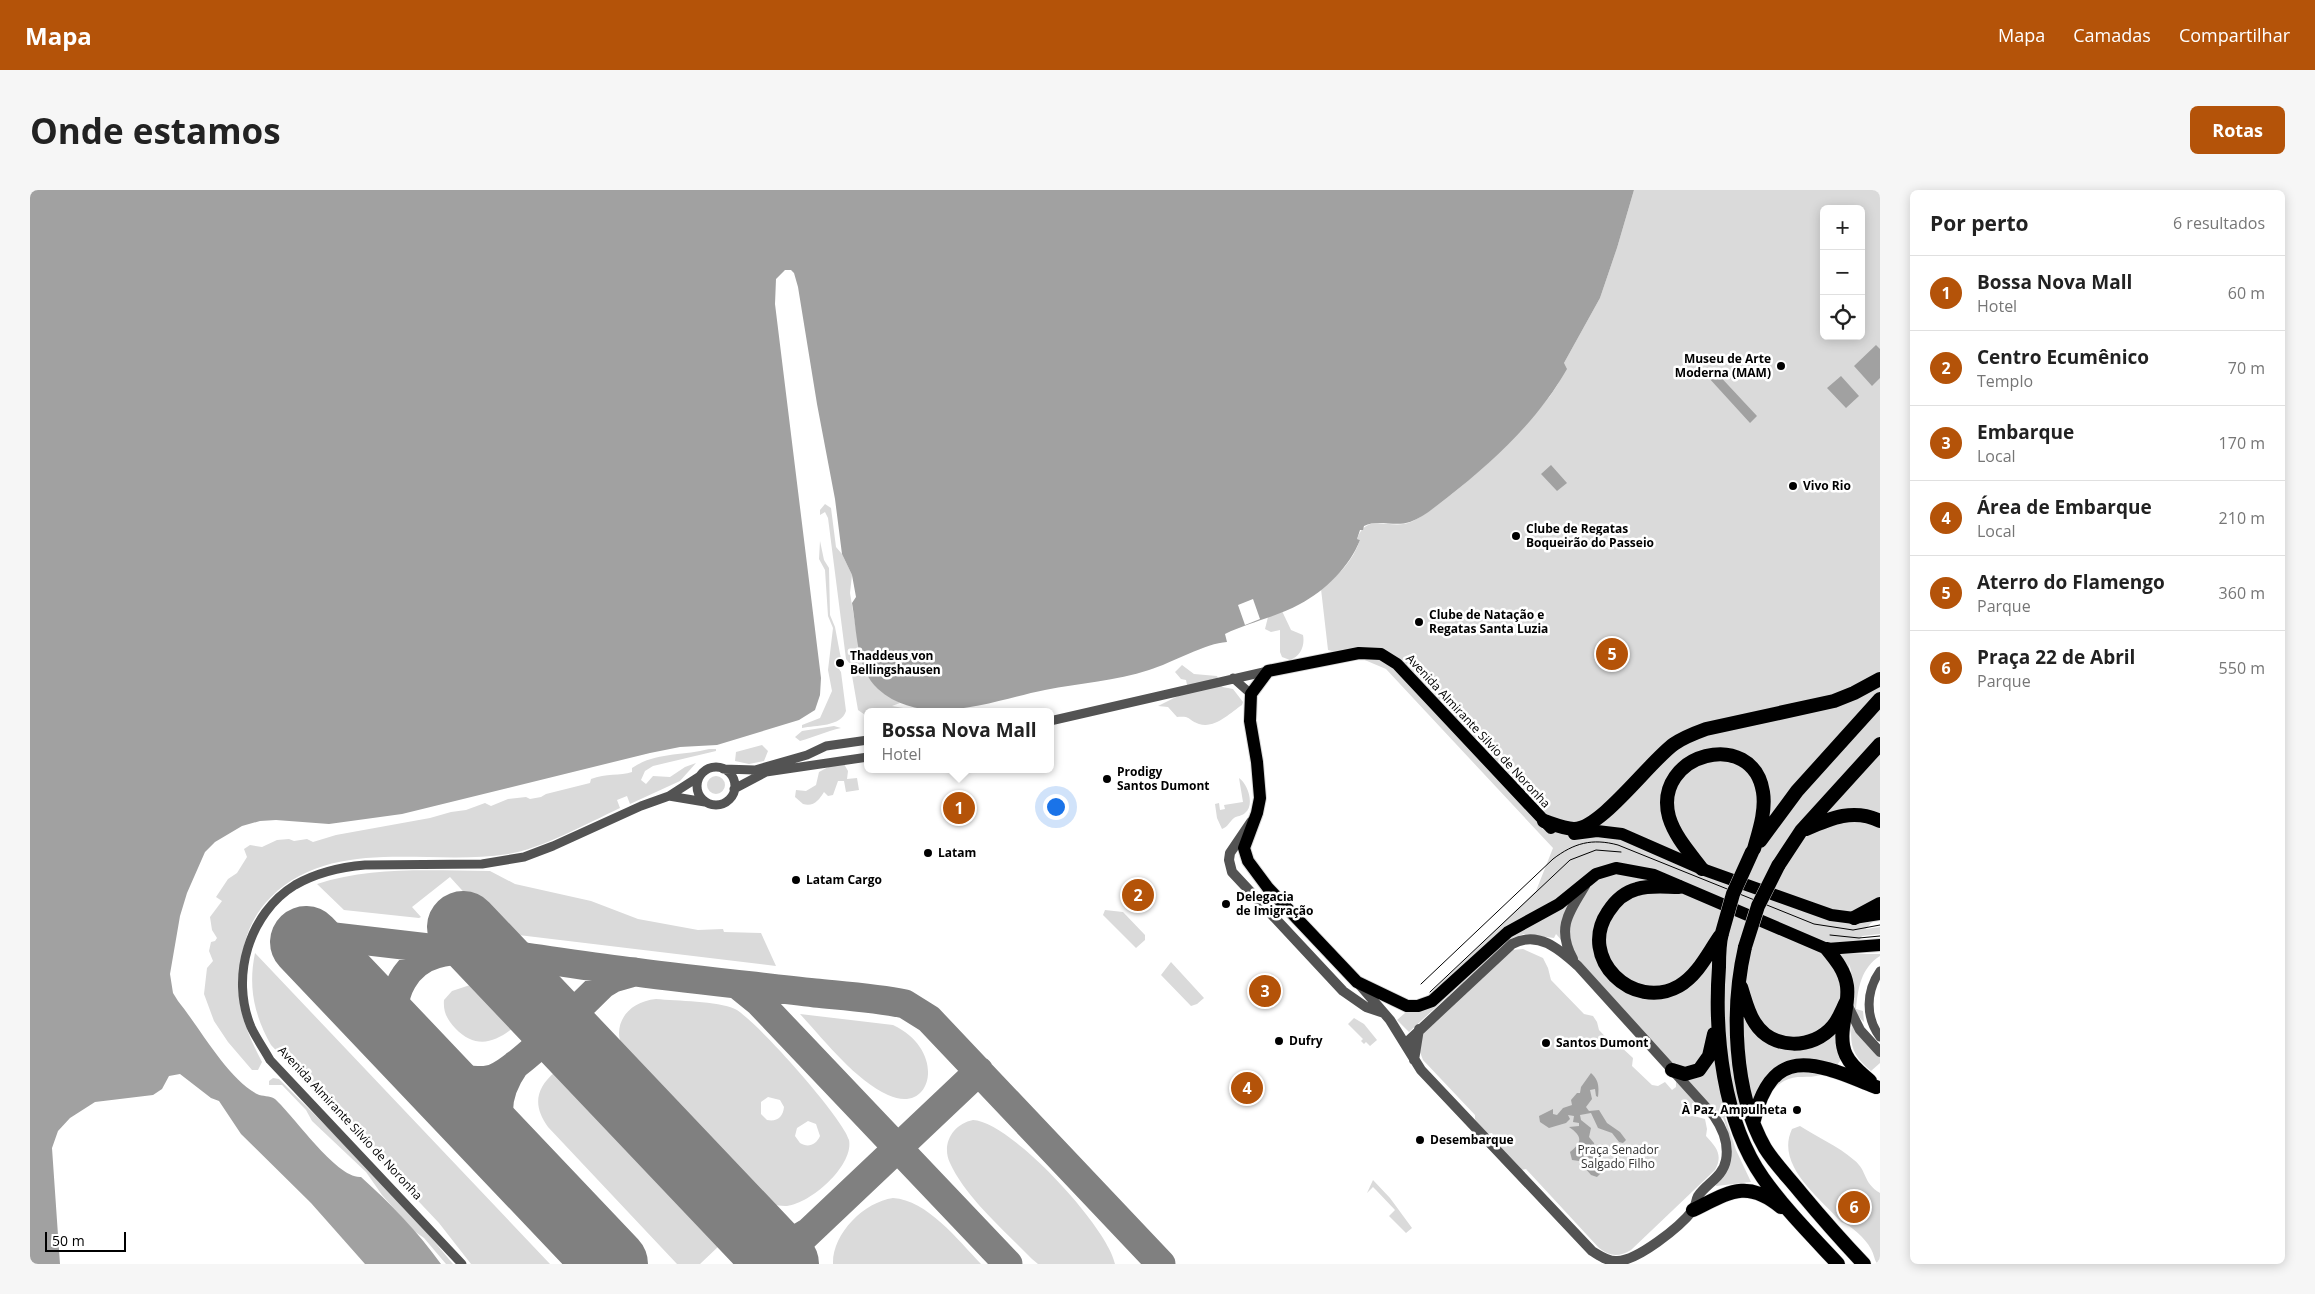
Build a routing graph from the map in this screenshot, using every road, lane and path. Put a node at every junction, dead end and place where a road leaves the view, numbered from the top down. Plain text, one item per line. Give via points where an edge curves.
1 (1268, 670) junction
2 (1233, 678) junction
3 (1880, 679) edge
4 (1251, 694) junction
5 (1880, 699) edge
6 (1054, 720) edge
7 (864, 741) edge
8 (1880, 744) edge
9 (864, 757) edge
10 (723, 768) junction
11 (700, 776) junction
12 (734, 789) junction
13 (669, 796) junction
14 (706, 802) junction
15 (1257, 813) junction
16 (1544, 821) junction
17 (1880, 821) edge
18 (1801, 832) junction
19 (1753, 850) junction
20 (1702, 869) junction
21 (1590, 879) junction
22 (1679, 886) junction
23 (1880, 904) edge
24 (1880, 914) edge
25 (1854, 918) junction
26 (1721, 934) junction
27 (1880, 945) edge
28 (1827, 949) junction
29 (1578, 966) junction
30 (1880, 971) edge
31 (1738, 977) junction
32 (1357, 982) junction
33 (1846, 1002) junction
34 (1385, 1013) junction
35 (1717, 1021) junction
36 (1420, 1028) junction
37 (1880, 1037) edge
38 (1404, 1044) junction
39 (1880, 1052) edge
40 (1414, 1060) junction
41 (1672, 1070) junction
42 (1878, 1088) edge
43 (1754, 1121) junction
44 (1693, 1210) junction
45 (1794, 1218) junction
46 (462, 1264) edge
47 (1838, 1264) edge
48 (1864, 1264) edge

1 - 2 street, Avenida Almirante Silvio de Noronha
1 - 4 main road
1 - 16 main road, Avenida Almirante Silvio de Noronha via 1359,653 1380,654 1397,664
2 - 4 street
2 - 6 street, Avenida Almirante Silvio de Noronha
3 - 16 highway via 1834,701 1706,729 1686,737 1663,754 1609,808 1585,827 1575,829
4 - 15 main road via 1250,721 1260,798
5 - 19 highway via 1796,791
7 - 10 street, Avenida Almirante Silvio de Noronha via 826,746 808,755 755,770
8 - 18 highway
9 - 12 street, Avenida Almirante Silvio de Noronha via 766,772
10 - 11 street, Avenida Almirante Silvio de Noronha via 710,768
10 - 12 street via 732,777
11 - 13 street, Avenida Almirante Silvio de Noronha
11 - 14 street via 698,793
12 - 14 street, Avenida Almirante Silvio de Noronha via 726,802
13 - 14 street, Avenida Almirante Silvio de Noronha
13 - 46 street, Avenida Almirante Silvio de Noronha via 553,846 507,861 364,865 319,874 287,890 265,912 253,934 245,956 243,994 251,1027 270,1060
15 - 32 main road via 1244,848 1248,861 1268,888
15 - 34 street via 1231,850 1232,872 1343,991 1366,1007
16 - 20 main road, Avenida Almirante Silvio de Noronha via 1553,830 1566,835 1597,831 1622,834
17 - 18 highway via 1845,815
18 - 31 highway, bridge via 1778,866 1758,906
19 - 20 highway via 1763,809 1763,792 1758,776 1740,759 1720,754 1700,757 1687,764 1676,777 1668,805 1675,830
19 - 26 highway, bridge via 1733,894
20 - 25 main road, Avenida Almirante Silvio de Noronha via 1831,915
21 - 22 main road via 1602,871 1622,868 1654,875
21 - 29 street via 1564,928 1566,944
21 - 32 main road via 1559,904 1499,938 1428,1003 1418,1006 1402,1004
22 - 26 highway via 1637,889 1612,906 1598,935 1600,955 1610,971 1633,989 1650,992 1678,987 1690,977
22 - 28 main road via 1709,896
23 - 25 highway
24 - 25 main road, Avenida Almirante Silvio de Noronha
26 - 35 highway
27 - 28 main road
28 - 33 highway via 1845,978
29 - 36 street via 1546,942 1516,941
29 - 41 street
30 - 37 street via 1870,992 1869,1006 1870,1020
31 - 33 highway via 1755,1024 1765,1035 1786,1044 1819,1037 1833,1026
31 - 43 highway via 1736,1035 1742,1082
32 - 34 street
33 - 39 street via 1860,1030
33 - 42 highway via 1845,1053
34 - 38 street
35 - 41 highway via 1709,1056 1700,1070 1685,1074
35 - 45 highway via 1724,1080 1739,1128 1762,1177
36 - 38 street
36 - 40 street
38 - 40 street
40 - 44 street via 1431,1082 1592,1251 1608,1260 1616,1262 1638,1255
41 - 44 street via 1714,1116 1725,1139 1725,1166 1699,1196
42 - 43 highway via 1821,1066 1792,1067 1778,1073 1766,1087
43 - 48 highway via 1760,1139 1780,1168
44 - 45 highway via 1725,1193 1748,1191 1772,1200
45 - 47 highway

